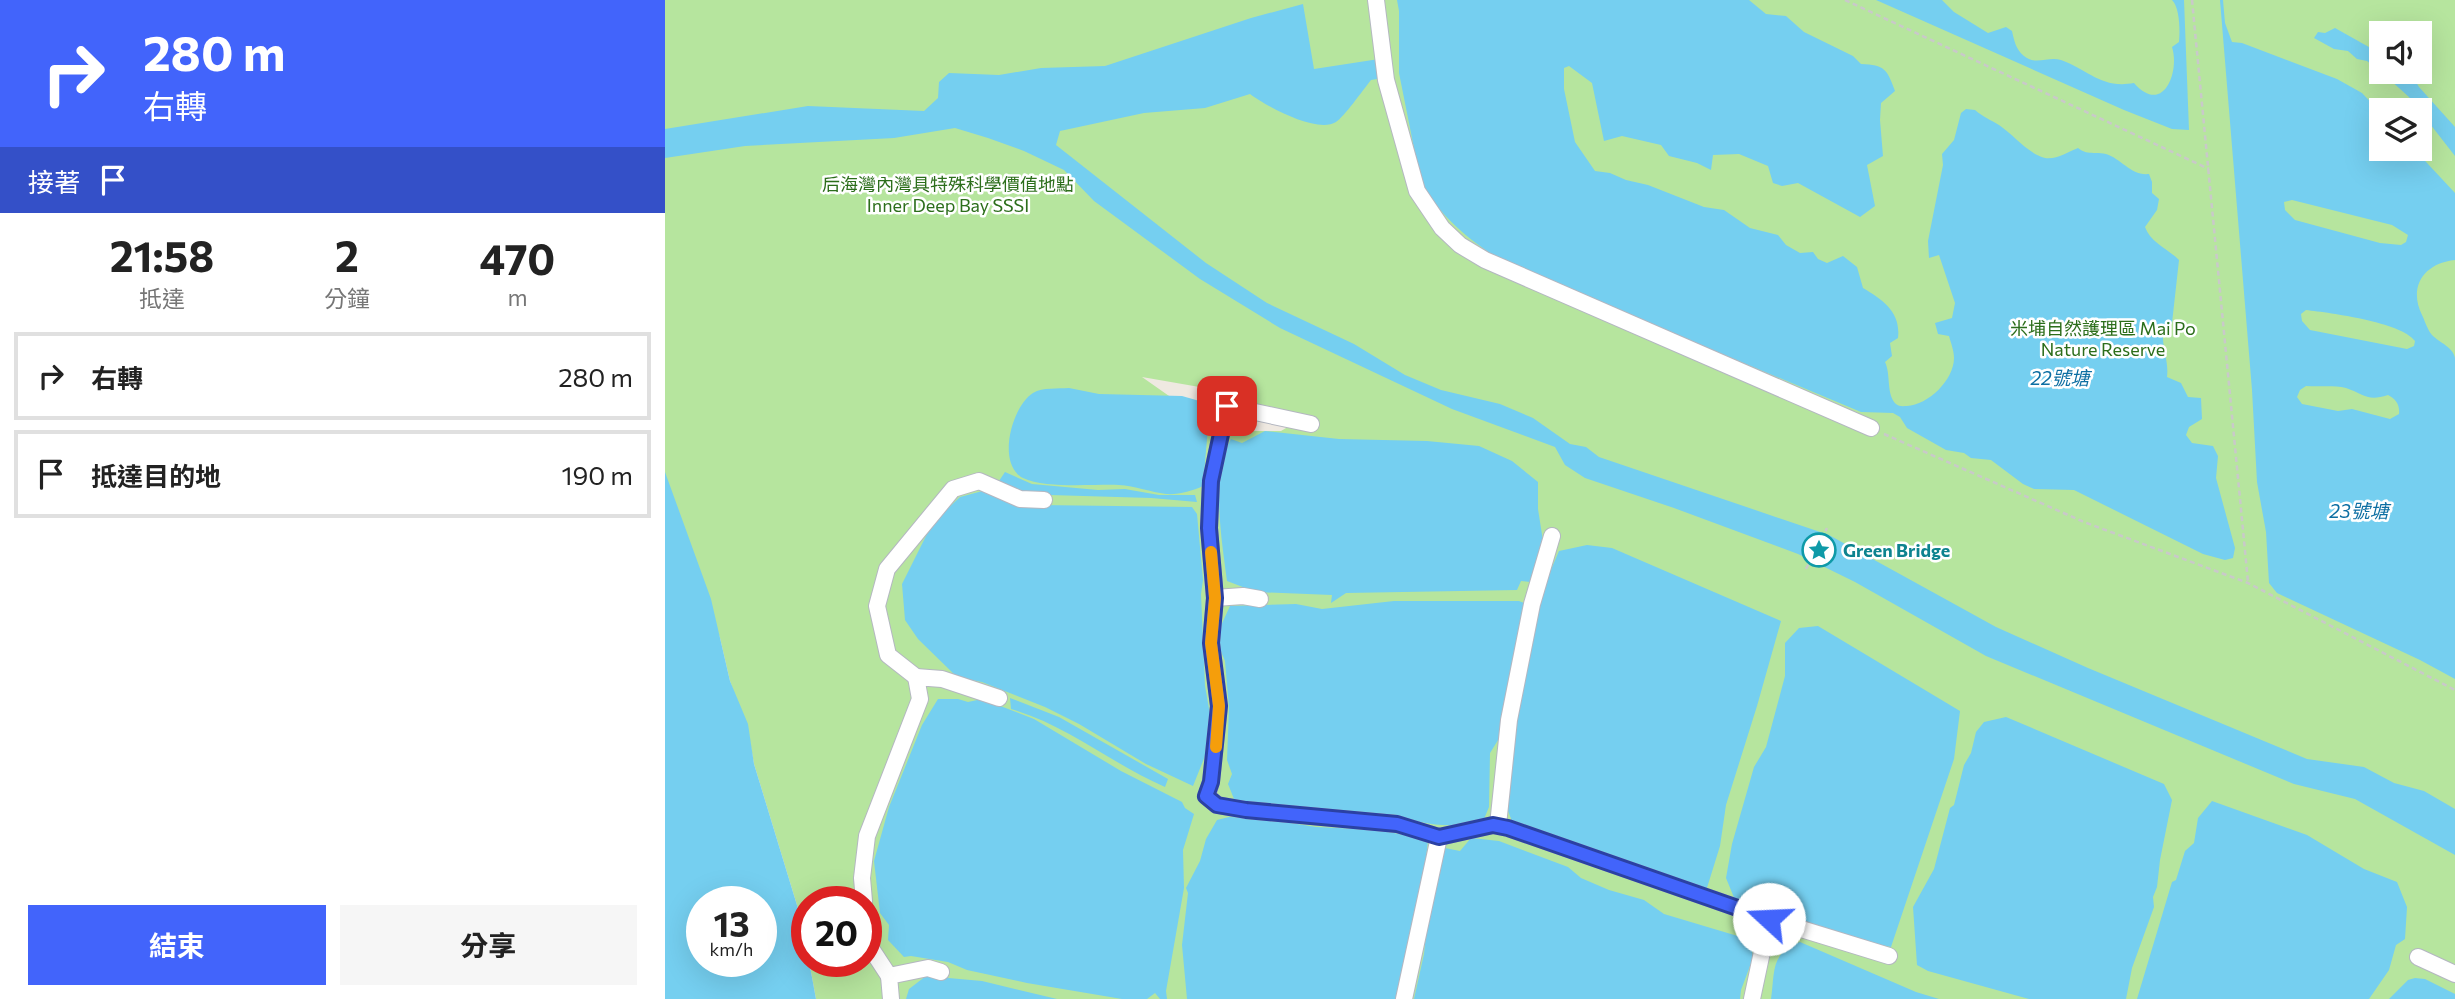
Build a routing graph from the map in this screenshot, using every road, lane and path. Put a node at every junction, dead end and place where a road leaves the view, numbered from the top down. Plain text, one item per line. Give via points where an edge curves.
1 (1376, 0) edge
2 (1845, 0) edge
3 (2192, 0) edge
4 (2209, 169) junction
5 (1311, 425) dead end
6 (1871, 428) joint
7 (1044, 500) dead end
8 (1827, 528) dead end
9 (1552, 536) dead end
10 (1807, 569) dead end
11 (2248, 583) junction
12 (1215, 598) junction
13 (1260, 599) dead end
14 (916, 677) junction
15 (2455, 690) edge
16 (999, 698) dead end
17 (1498, 825) junction
18 (1439, 837) junction
19 (863, 886) edge
20 (1769, 919) junction
21 (1889, 956) dead end
22 (2418, 957) dead end
23 (882, 965) edge
24 (941, 972) dead end
25 (2455, 974) edge
26 (889, 976) junction
27 (891, 999) edge
28 (1404, 999) edge
29 (1752, 999) edge

1 - 6 lane via 1385,76 1413,182 1433,217 1460,245 1485,260
2 - 4 path
3 - 4 path
4 - 11 path
5 - 12 lane via 1227,406 1211,481 1209,528
6 - 11 path via 2084,523
7 - 14 lane via 1020,499 979,481 953,489 887,569 877,606 888,655
8 - 10 path
9 - 17 lane via 1532,604 1509,720
11 - 15 path
12 - 13 lane
12 - 18 lane via 1211,643 1219,706 1206,796 1217,805 1397,824
14 - 16 lane via 942,679
14 - 19 lane via 920,699 867,836
17 - 18 lane
17 - 20 lane
18 - 28 lane
20 - 21 lane
20 - 29 lane
22 - 25 lane
23 - 26 lane
24 - 26 lane via 928,968
26 - 27 lane

